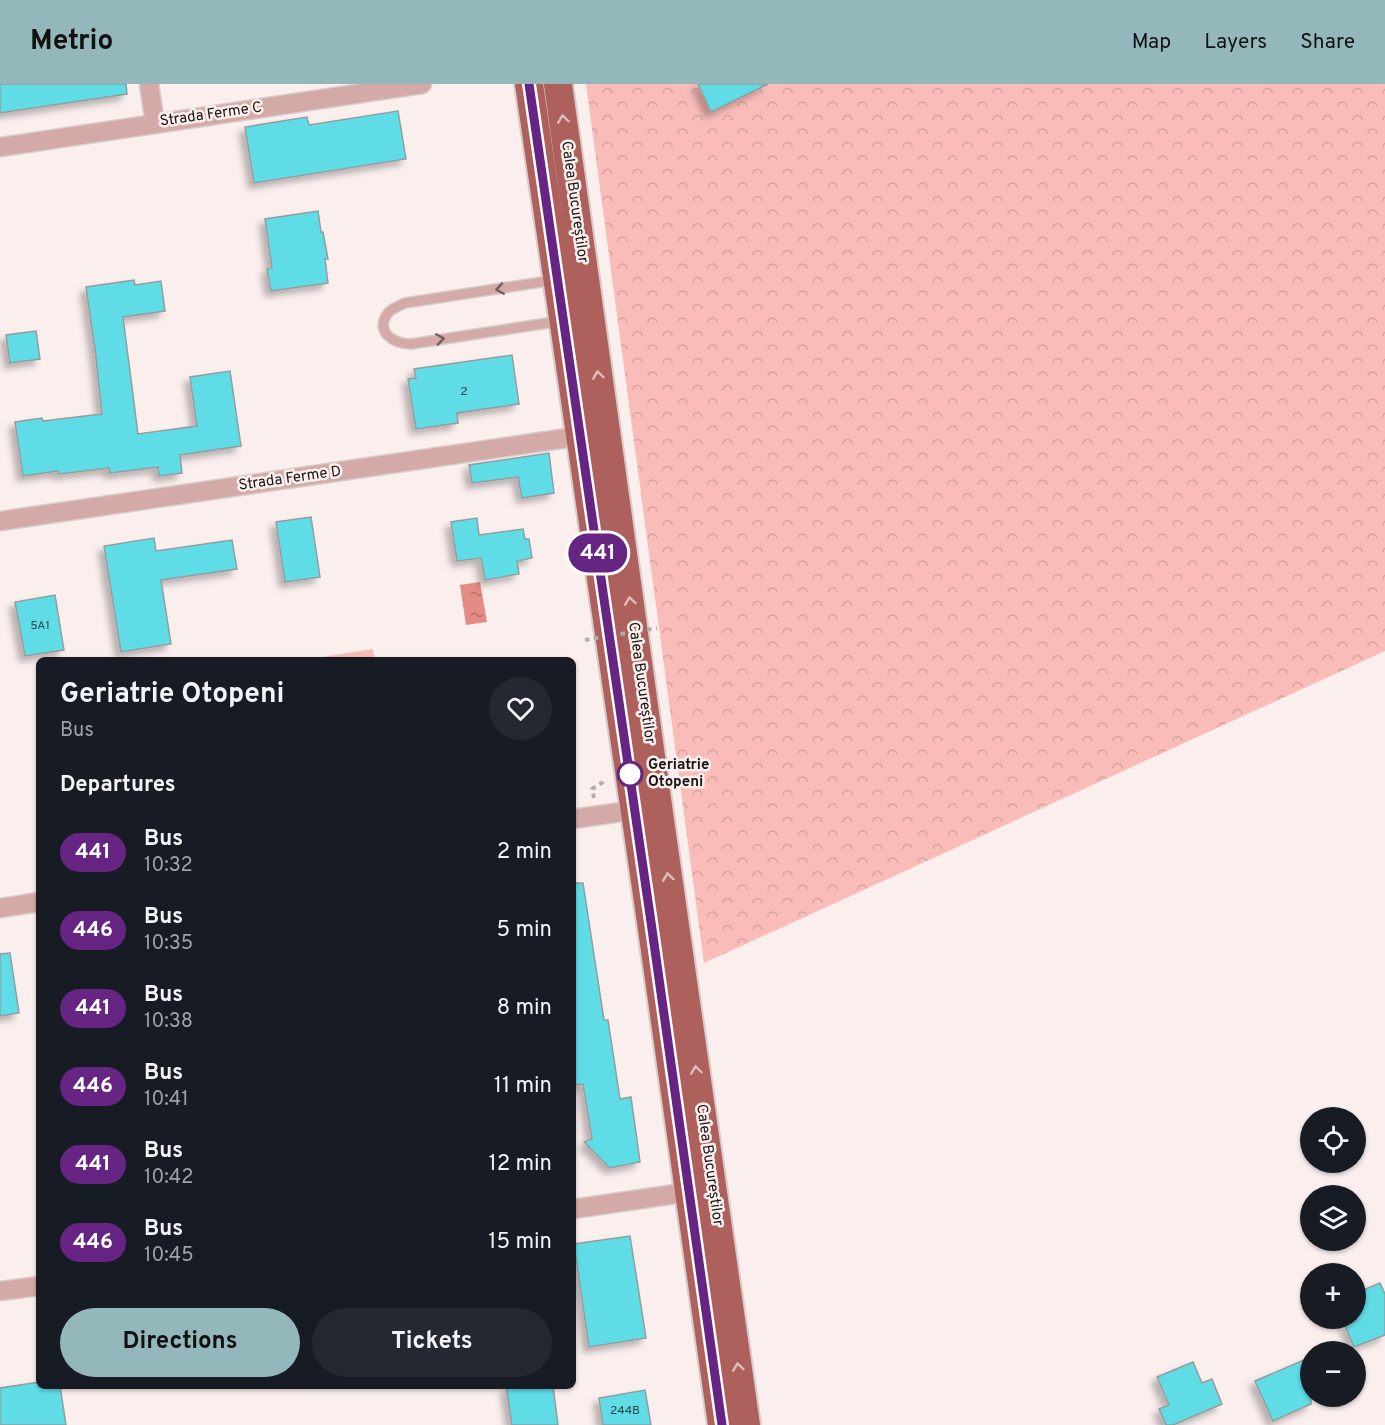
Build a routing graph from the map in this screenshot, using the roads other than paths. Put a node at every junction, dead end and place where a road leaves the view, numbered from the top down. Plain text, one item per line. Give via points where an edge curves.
1 (149, 84) edge
2 (422, 84) edge
3 (529, 84) edge
4 (558, 84) edge
5 (155, 124) junction
6 (0, 147) edge
7 (558, 279) junction
8 (564, 320) junction
9 (581, 436) junction
10 (0, 521) edge
11 (635, 810) junction
12 (576, 819) edge
13 (36, 902) edge
14 (0, 908) edge
15 (689, 1192) junction
16 (576, 1209) edge
17 (36, 1286) edge
18 (0, 1292) edge
19 (722, 1425) edge
20 (746, 1425) edge

1 - 5 street
2 - 5 street, Strada Ferme C
3 - 7 highway, Calea Bucureștilor
20 -> 4 highway, Calea Bucureștilor
5 - 6 street, Strada Ferme C
7 - 8 highway, Calea Bucureștilor
7 -> 8 lane via 405,303 389,312 384,328 394,341 411,344
8 - 9 highway, Calea Bucureștilor
9 - 10 street, Strada Ferme D
9 - 11 highway, Calea Bucureștilor
11 - 12 street
11 - 15 highway, Calea Bucureștilor
13 - 14 street
15 - 16 street
15 - 19 highway, Calea Bucureștilor
17 - 18 street

